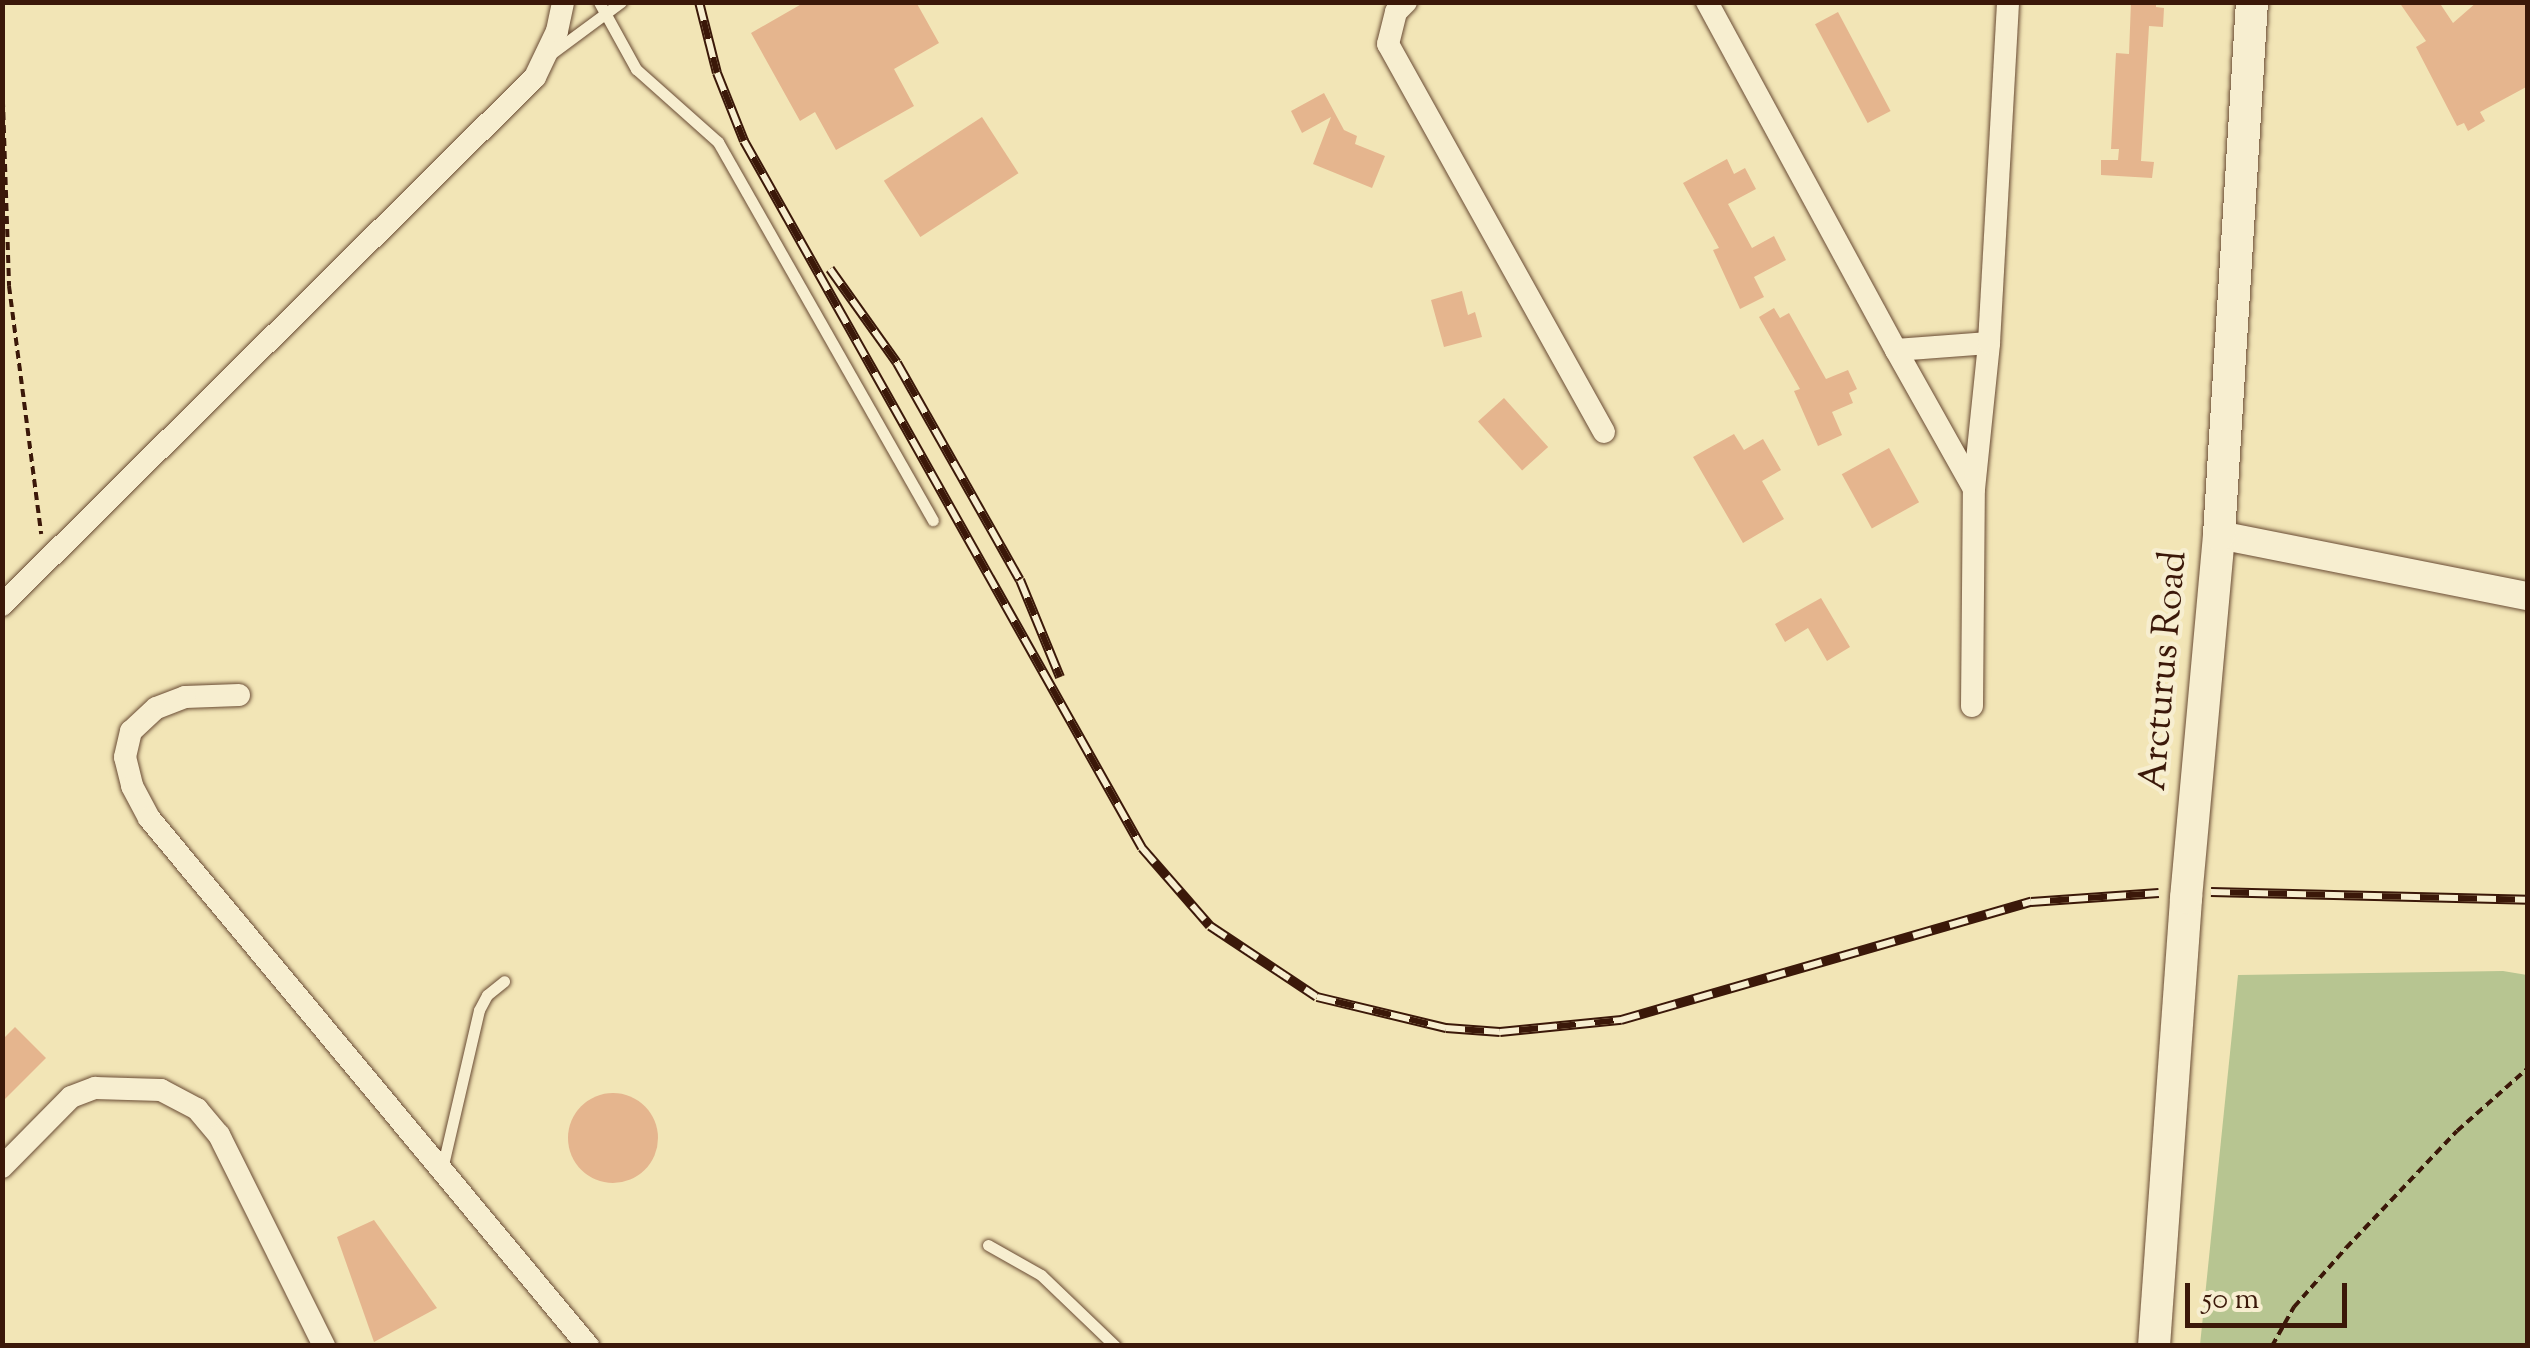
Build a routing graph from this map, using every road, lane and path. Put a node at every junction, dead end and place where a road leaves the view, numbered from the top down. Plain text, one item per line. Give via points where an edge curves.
1 (563, 2) edge
2 (599, 2) edge
3 (621, 2) edge
4 (1406, 2) edge
5 (1708, 2) edge
6 (2008, 2) edge
7 (2252, 2) edge
8 (606, 18) junction
9 (544, 59) junction
10 (2, 73) edge
11 (1989, 342) junction
12 (1896, 350) junction
13 (1604, 432) dead end
14 (1974, 489) junction
15 (933, 520) dead end
16 (2219, 536) junction
17 (45, 563) junction
18 (2528, 596) edge
19 (2, 605) edge
20 (239, 695) dead end
21 (1972, 706) dead end
22 (504, 981) dead end
23 (2528, 1068) edge
24 (2, 1166) edge
25 (442, 1169) junction
26 (988, 1245) dead end
27 (324, 1346) edge
28 (588, 1346) edge
29 (1115, 1346) edge
30 (2154, 1346) edge
31 (2272, 1346) edge

1 - 9 street
2 - 8 lane
3 - 8 lane
4 - 13 street via 1396,12 1388,44
5 - 12 street
6 - 11 street
7 - 16 main road, Arcturus Road
8 - 9 lane
8 - 15 lane via 636,69 718,142
9 - 17 street via 521,91
10 - 17 path via 9,286
11 - 12 street
11 - 14 street
12 - 14 street
14 - 21 street
16 - 18 street
16 - 30 main road, Arcturus Road
17 - 19 street
20 - 25 street via 185,697 156,708 131,731 125,757 132,786 149,818
22 - 25 lane via 479,1010
23 - 31 path via 2457,1131 2346,1248 2294,1306
24 - 27 street via 71,1097 95,1088 161,1090 197,1109 219,1135
25 - 28 street
26 - 29 lane via 1041,1276

